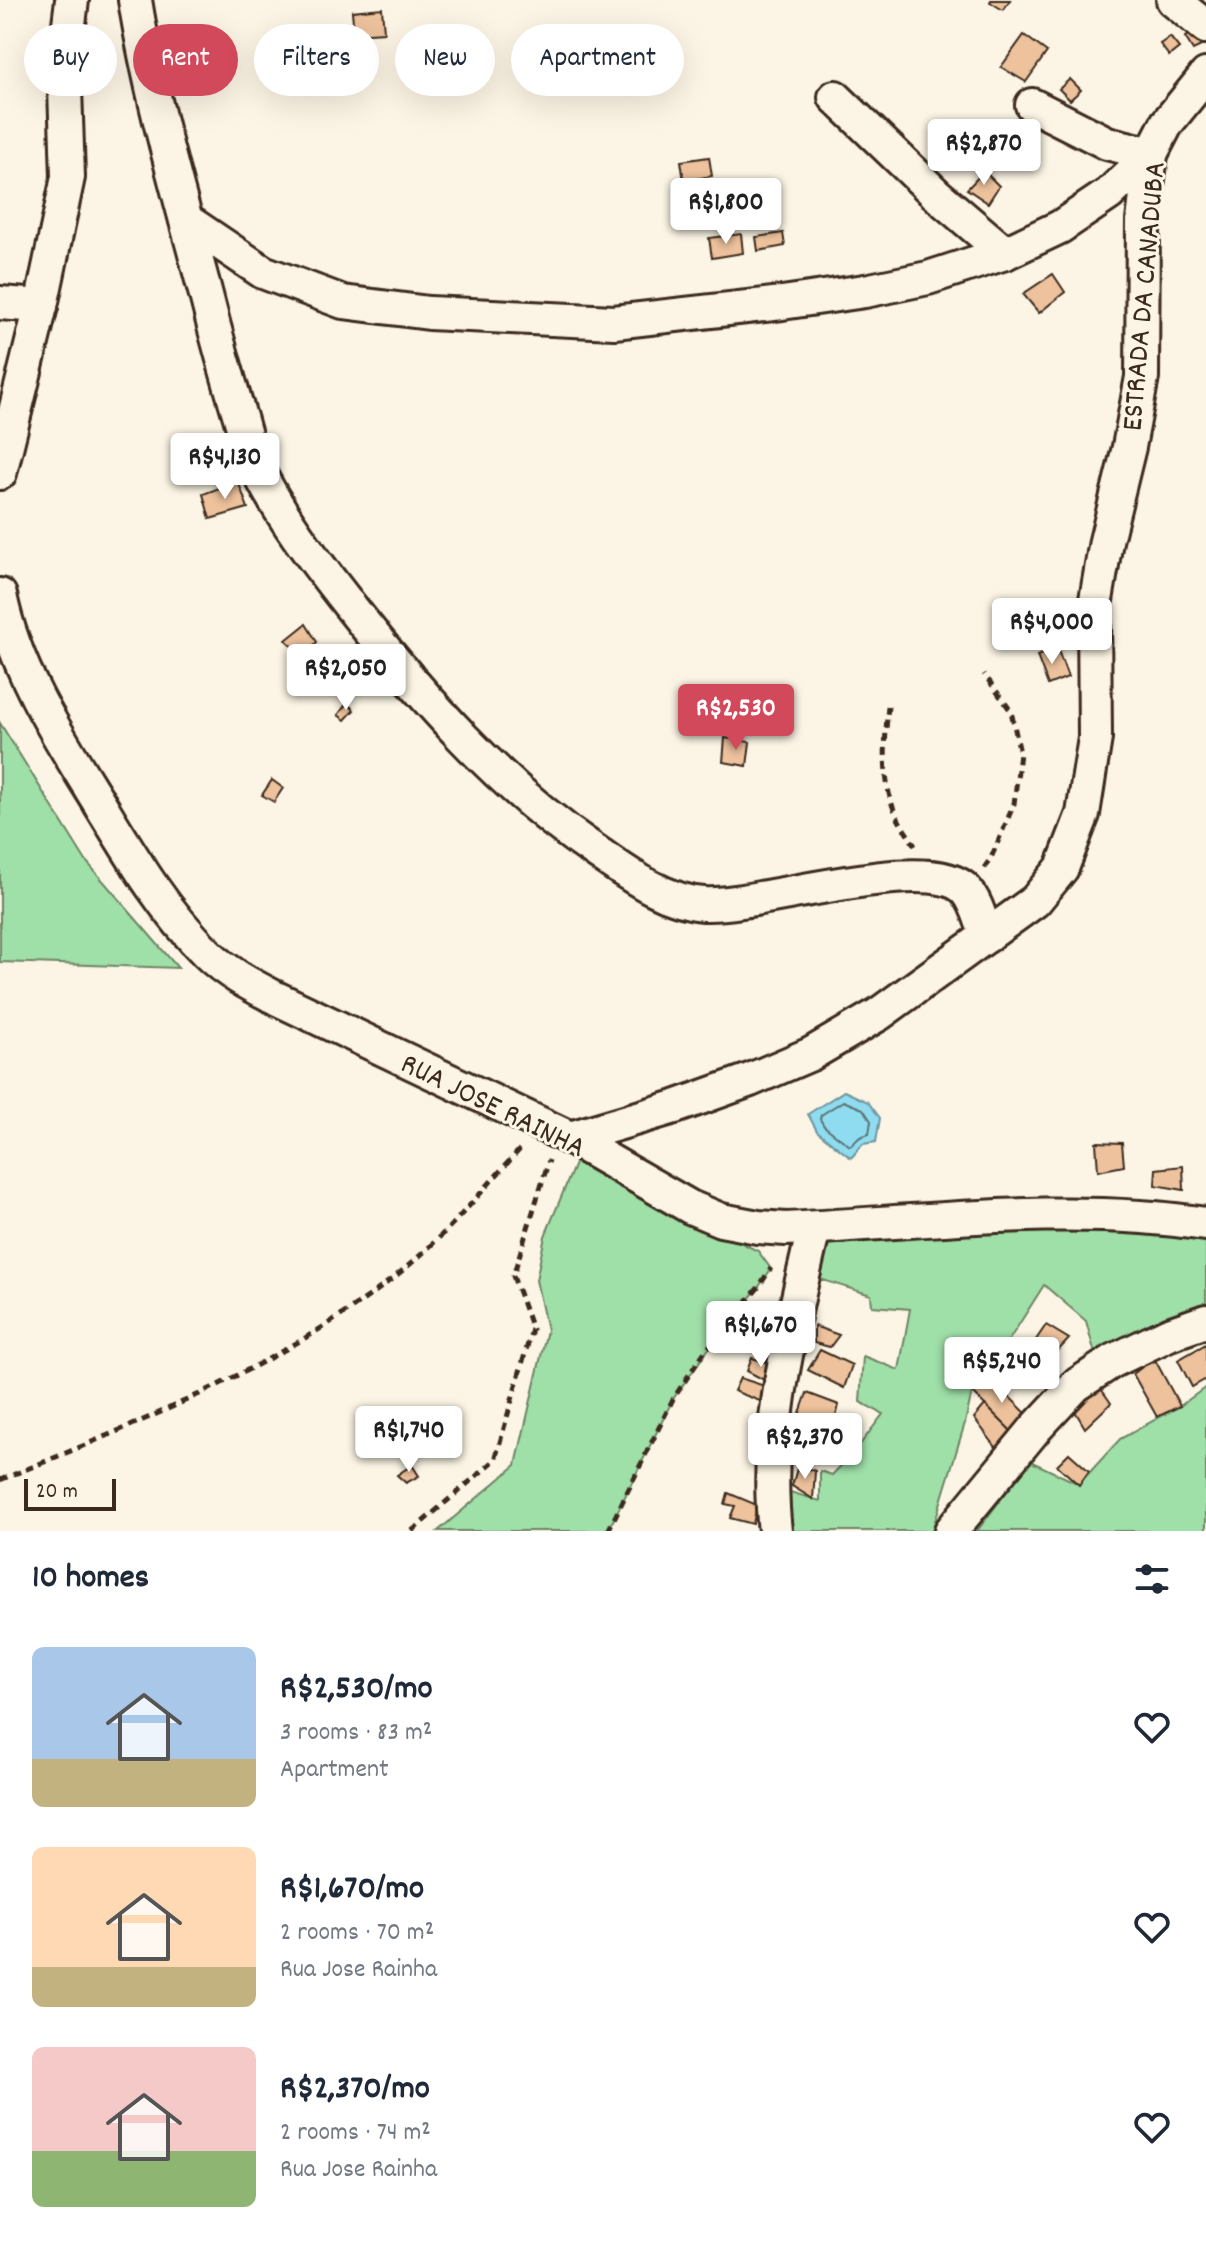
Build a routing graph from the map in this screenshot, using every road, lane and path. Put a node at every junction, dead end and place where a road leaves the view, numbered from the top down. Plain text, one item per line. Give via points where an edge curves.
1 (72, 0) edge
2 (135, 0) edge
3 (1173, 0) edge
4 (1206, 27) edge
5 (1206, 75) edge
6 (835, 97) dead end
7 (1032, 105) dead end
8 (1151, 154) junction
9 (186, 220) junction
10 (1005, 253) junction
11 (0, 303) edge
12 (41, 306) junction
13 (0, 473) edge
14 (0, 595) edge
15 (984, 674) dead end
16 (888, 706) dead end
17 (937, 877) junction
18 (968, 892) junction
19 (987, 936) junction
20 (556, 1132) junction
21 (1206, 1224) edge
22 (800, 1228) junction
23 (1206, 1321) edge
24 (0, 1480) edge
25 (412, 1531) edge
26 (608, 1531) edge
27 (775, 1531) edge
28 (951, 1531) edge

1 - 12 street via 65,88 68,177
2 - 9 street via 144,58
3 - 4 street
5 - 8 street, ESTRADA DA CANADUBA via 1167,123
6 - 10 street
7 - 8 street via 1107,143
8 - 10 street via 1109,194 1060,227
8 - 19 street, ESTRADA DA CANADUBA via 1143,221 1142,377 1094,612 1095,738 1083,814 1062,868 1035,901
9 - 10 street via 263,272 343,302 528,320 614,322 782,303 928,278
9 - 17 street via 252,458 276,506 376,640 454,729 527,797 592,849 679,899 706,904 879,878
11 - 12 street
12 - 13 street
14 - 20 street, RUA JOSE RAINHA via 23,668 59,736 168,908 208,954 278,999
15 - 18 path via 1011,711 1020,753 1014,804 991,858
16 - 17 path via 892,804
17 - 18 street
18 - 19 street
19 - 20 street, ESTRADA DA CANADUBA via 879,1014 811,1054 675,1107
20 - 22 street, RUA JOSE RAINHA via 721,1220
20 - 24 path via 411,1264 336,1319 178,1403
20 - 25 path via 513,1276 532,1329 495,1460
21 - 22 street, RUA JOSE RAINHA via 1070,1215
22 - 26 path via 673,1399
22 - 27 street via 772,1467
23 - 28 street via 1113,1361 1075,1386

